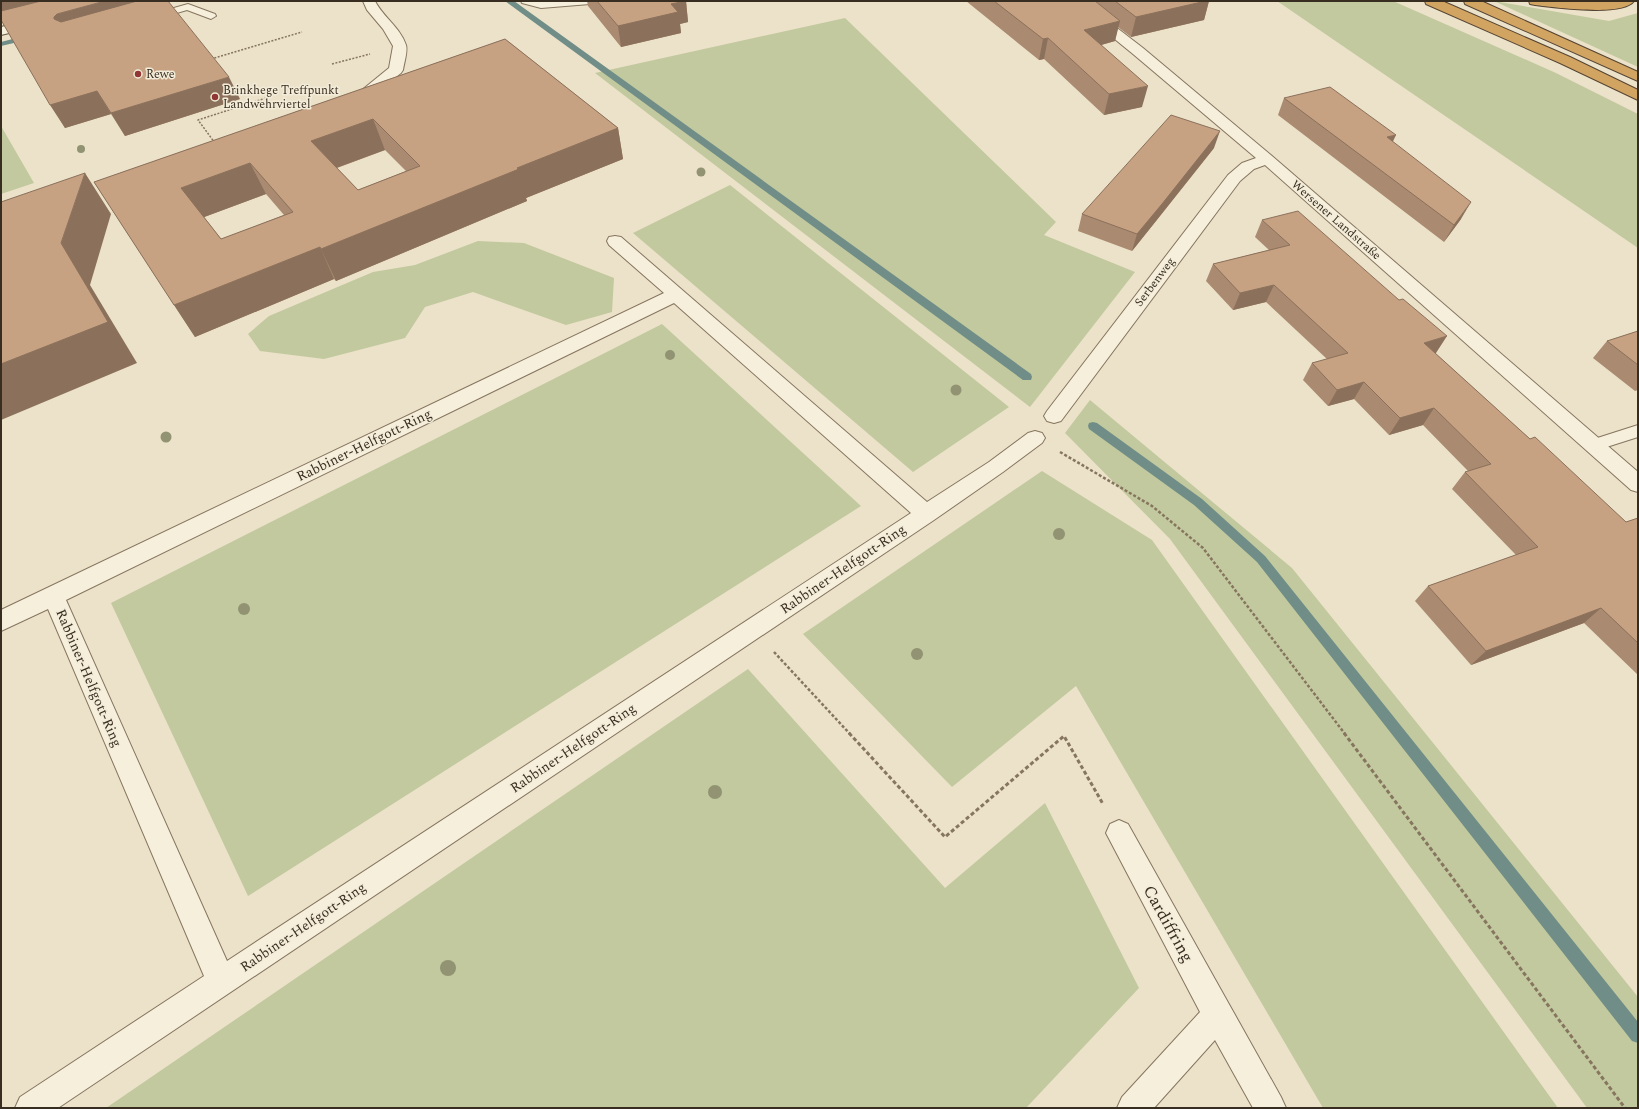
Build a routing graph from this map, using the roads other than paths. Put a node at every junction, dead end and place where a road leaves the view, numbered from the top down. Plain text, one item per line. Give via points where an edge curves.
1 (369, 1) edge
2 (526, 1) edge
3 (590, 1) edge
4 (1074, 1) edge
5 (1431, 1) edge
6 (1470, 1) edge
7 (1535, 1) edge
8 (1628, 1) edge
9 (211, 16) dead end
10 (47, 19) edge
11 (142, 20) edge
12 (1, 32) edge
13 (1638, 77) edge
14 (1638, 96) edge
15 (346, 103) edge
16 (1266, 159) junction
17 (614, 241) dead end
18 (675, 295) junction
19 (1054, 416) dead end
20 (1638, 431) edge
21 (1035, 438) road end
22 (1594, 445) junction
23 (1638, 484) edge
24 (926, 514) junction
25 (53, 595) junction
26 (1, 621) edge
27 (1119, 833) road end
28 (221, 982) junction
29 (1218, 1015) junction
30 (30, 1108) edge
31 (1133, 1108) edge
32 (1270, 1108) edge

1 - 15 street via 400,46 396,70 367,93
2 - 3 lane via 541,5
4 - 16 street, Wersener Landstraße via 1138,51
5 - 14 highway via 1565,60
6 - 13 highway
7 - 8 highway via 1579,6 1620,4
9 - 11 lane via 188,7
10 - 12 street
16 - 19 street, Serbenweg via 1248,166 1234,178
16 - 22 street, Wersener Landstraße
17 - 18 street
18 - 24 street
18 - 25 street, Rabbiner-Helfgott-Ring
20 - 22 lane
21 - 24 street, Rabbiner-Helfgott-Ring
22 - 23 street, Wersener Landstraße
24 - 28 street, Rabbiner-Helfgott-Ring
25 - 26 street, Rabbiner-Helfgott-Ring
25 - 28 street, Rabbiner-Helfgott-Ring
27 - 29 street, Cardiffring
28 - 30 street, Rabbiner-Helfgott-Ring
29 - 31 street
29 - 32 street, Cardiffring

